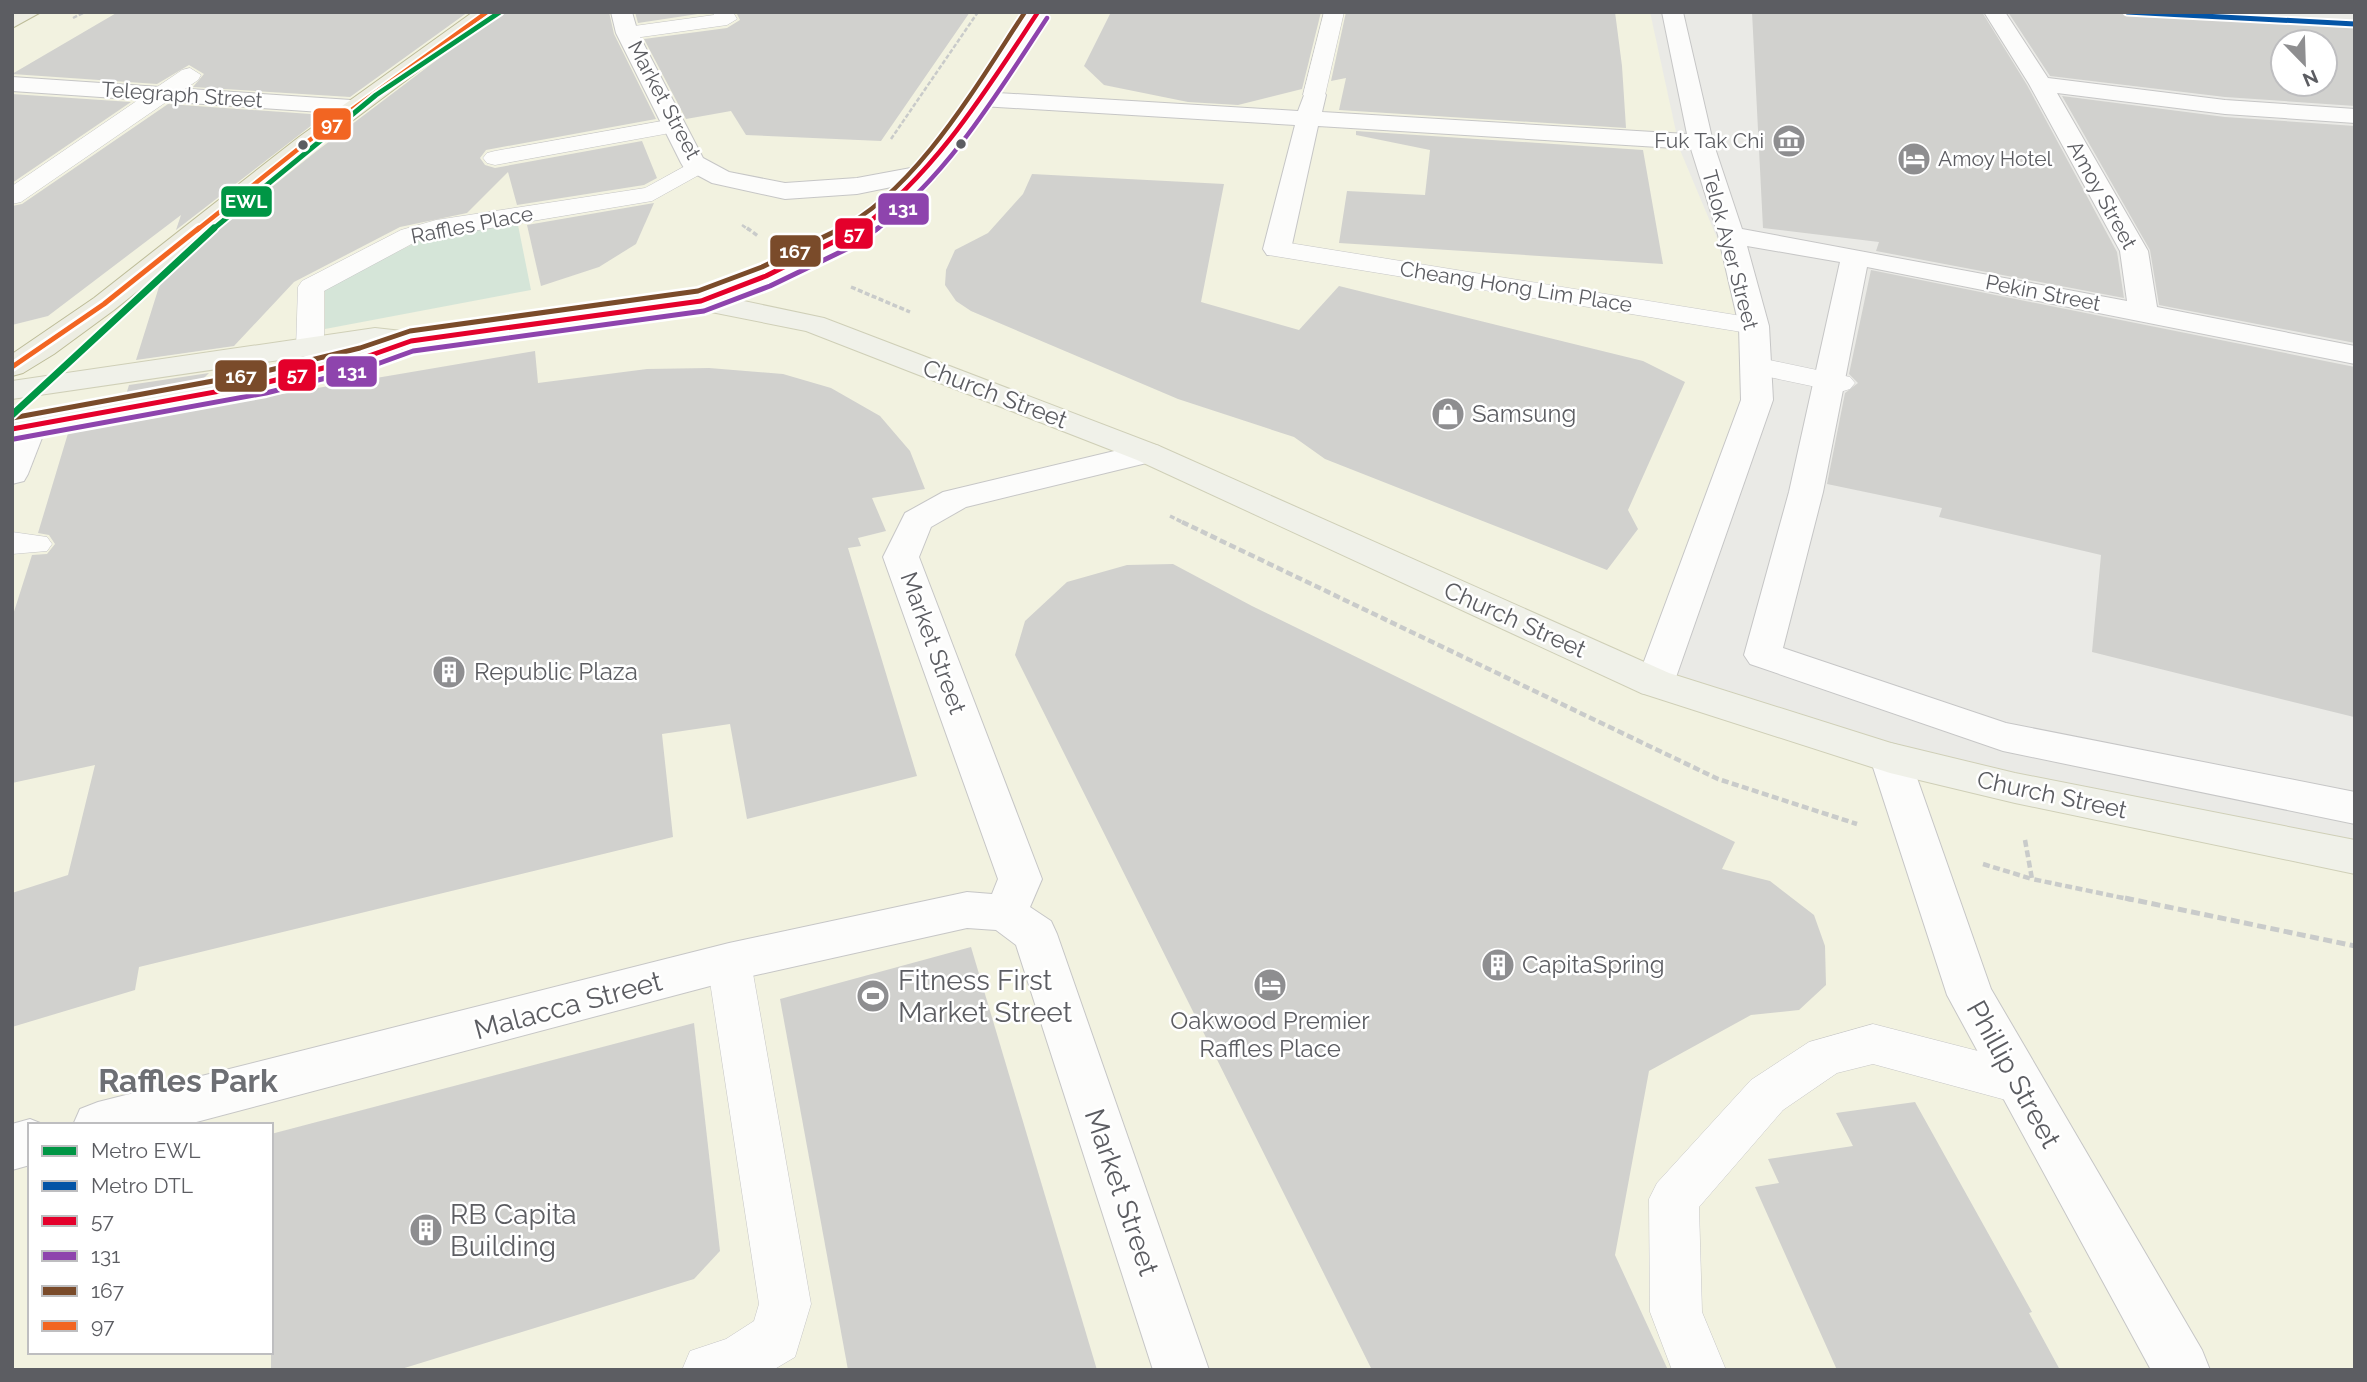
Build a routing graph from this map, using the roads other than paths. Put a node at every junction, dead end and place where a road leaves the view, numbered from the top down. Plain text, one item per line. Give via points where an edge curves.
1 (31, 12) edge
2 (488, 12) edge
3 (1038, 12) edge
4 (1334, 12) edge
5 (1672, 12) edge
6 (1994, 12) edge
7 (723, 13) edge
8 (12, 22) edge
9 (624, 22) edge
10 (190, 75) dead end
11 (12, 84) edge
12 (2040, 85) junction
13 (162, 94) junction
14 (981, 99) junction
15 (1311, 106) junction
16 (351, 107) junction
17 (2355, 116) edge
18 (673, 126) junction
19 (1701, 142) junction
20 (698, 166) junction
21 (927, 173) junction
22 (502, 180) junction
23 (12, 197) edge
24 (1731, 235) junction
25 (1278, 249) joint
26 (1855, 256) junction
27 (702, 301) junction
28 (2143, 312) junction
29 (1754, 326) junction
30 (411, 341) junction
31 (310, 349) junction
32 (2355, 355) edge
33 (12, 367) edge
34 (1756, 378) junction
35 (12, 390) edge
36 (1831, 394) junction
37 (22, 427) edge
38 (1147, 453) junction
39 (12, 474) edge
40 (1655, 683) junction
41 (2003, 737) junction
42 (1890, 758) junction
43 (2015, 788) junction
44 (2355, 808) edge
45 (2355, 857) edge
46 (1020, 924) junction
47 (729, 962) junction
48 (2017, 1083) junction
49 (106, 1123) edge
50 (709, 1370) edge
51 (1181, 1370) edge
52 (1699, 1370) edge
53 (2182, 1370) edge

1 - 8 highway
2 - 16 highway
3 - 14 street
4 - 15 lane
5 - 19 street, Telok Ayer Street
6 - 12 street, Amoy Street
7 - 9 lane via 727,19
9 - 18 street, Market Street
10 - 13 lane
11 - 13 street, Telegraph Street
12 - 17 street via 2225,107
12 - 28 street, Amoy Street via 2134,251
13 - 16 street, Telegraph Street
13 - 23 lane
14 - 15 street
14 - 21 street
15 - 19 street
15 - 25 street
16 - 33 highway via 181,244
18 - 20 street, Market Street
18 - 22 lane
19 - 24 street, Telok Ayer Street
20 - 21 street, Market Street via 721,178 785,191 857,186
20 - 22 lane, Raffles Place via 652,194
21 - 27 street via 869,223 806,258
22 - 31 lane, Raffles Place via 311,286
24 - 26 street, Pekin Street
24 - 29 street, Telok Ayer Street
25 - 29 lane, Cheang Hong Lim Place
26 - 28 street, Pekin Street
26 - 36 street
27 - 30 main road, Church Street
27 - 38 main road, Church Street via 814,324
28 - 32 street, Pekin Street
29 - 34 street, Telok Ayer Street
30 - 31 main road via 375,337
30 - 37 main road via 307,374
31 - 35 main road
34 - 36 lane
34 - 40 street, Telok Ayer Street via 1757,400
36 - 41 street via 1763,655
37 - 39 street
38 - 40 main road, Church Street
38 - 46 street, Market Street via 955,499 917,521 901,557 1020,879
40 - 42 main road, Church Street
41 - 43 street
41 - 44 street
42 - 43 main road, Church Street
42 - 48 street, Phillip Street via 1970,995
43 - 45 main road, Church Street
46 - 47 street, Malacca Street via 967,910
46 - 51 street, Market Street
47 - 49 street, Malacca Street
47 - 50 lane via 785,1304 776,1338 737,1362
48 - 52 lane via 1873,1044 1825,1056 1767,1095 1674,1199 1676,1312
48 - 53 street, Phillip Street

